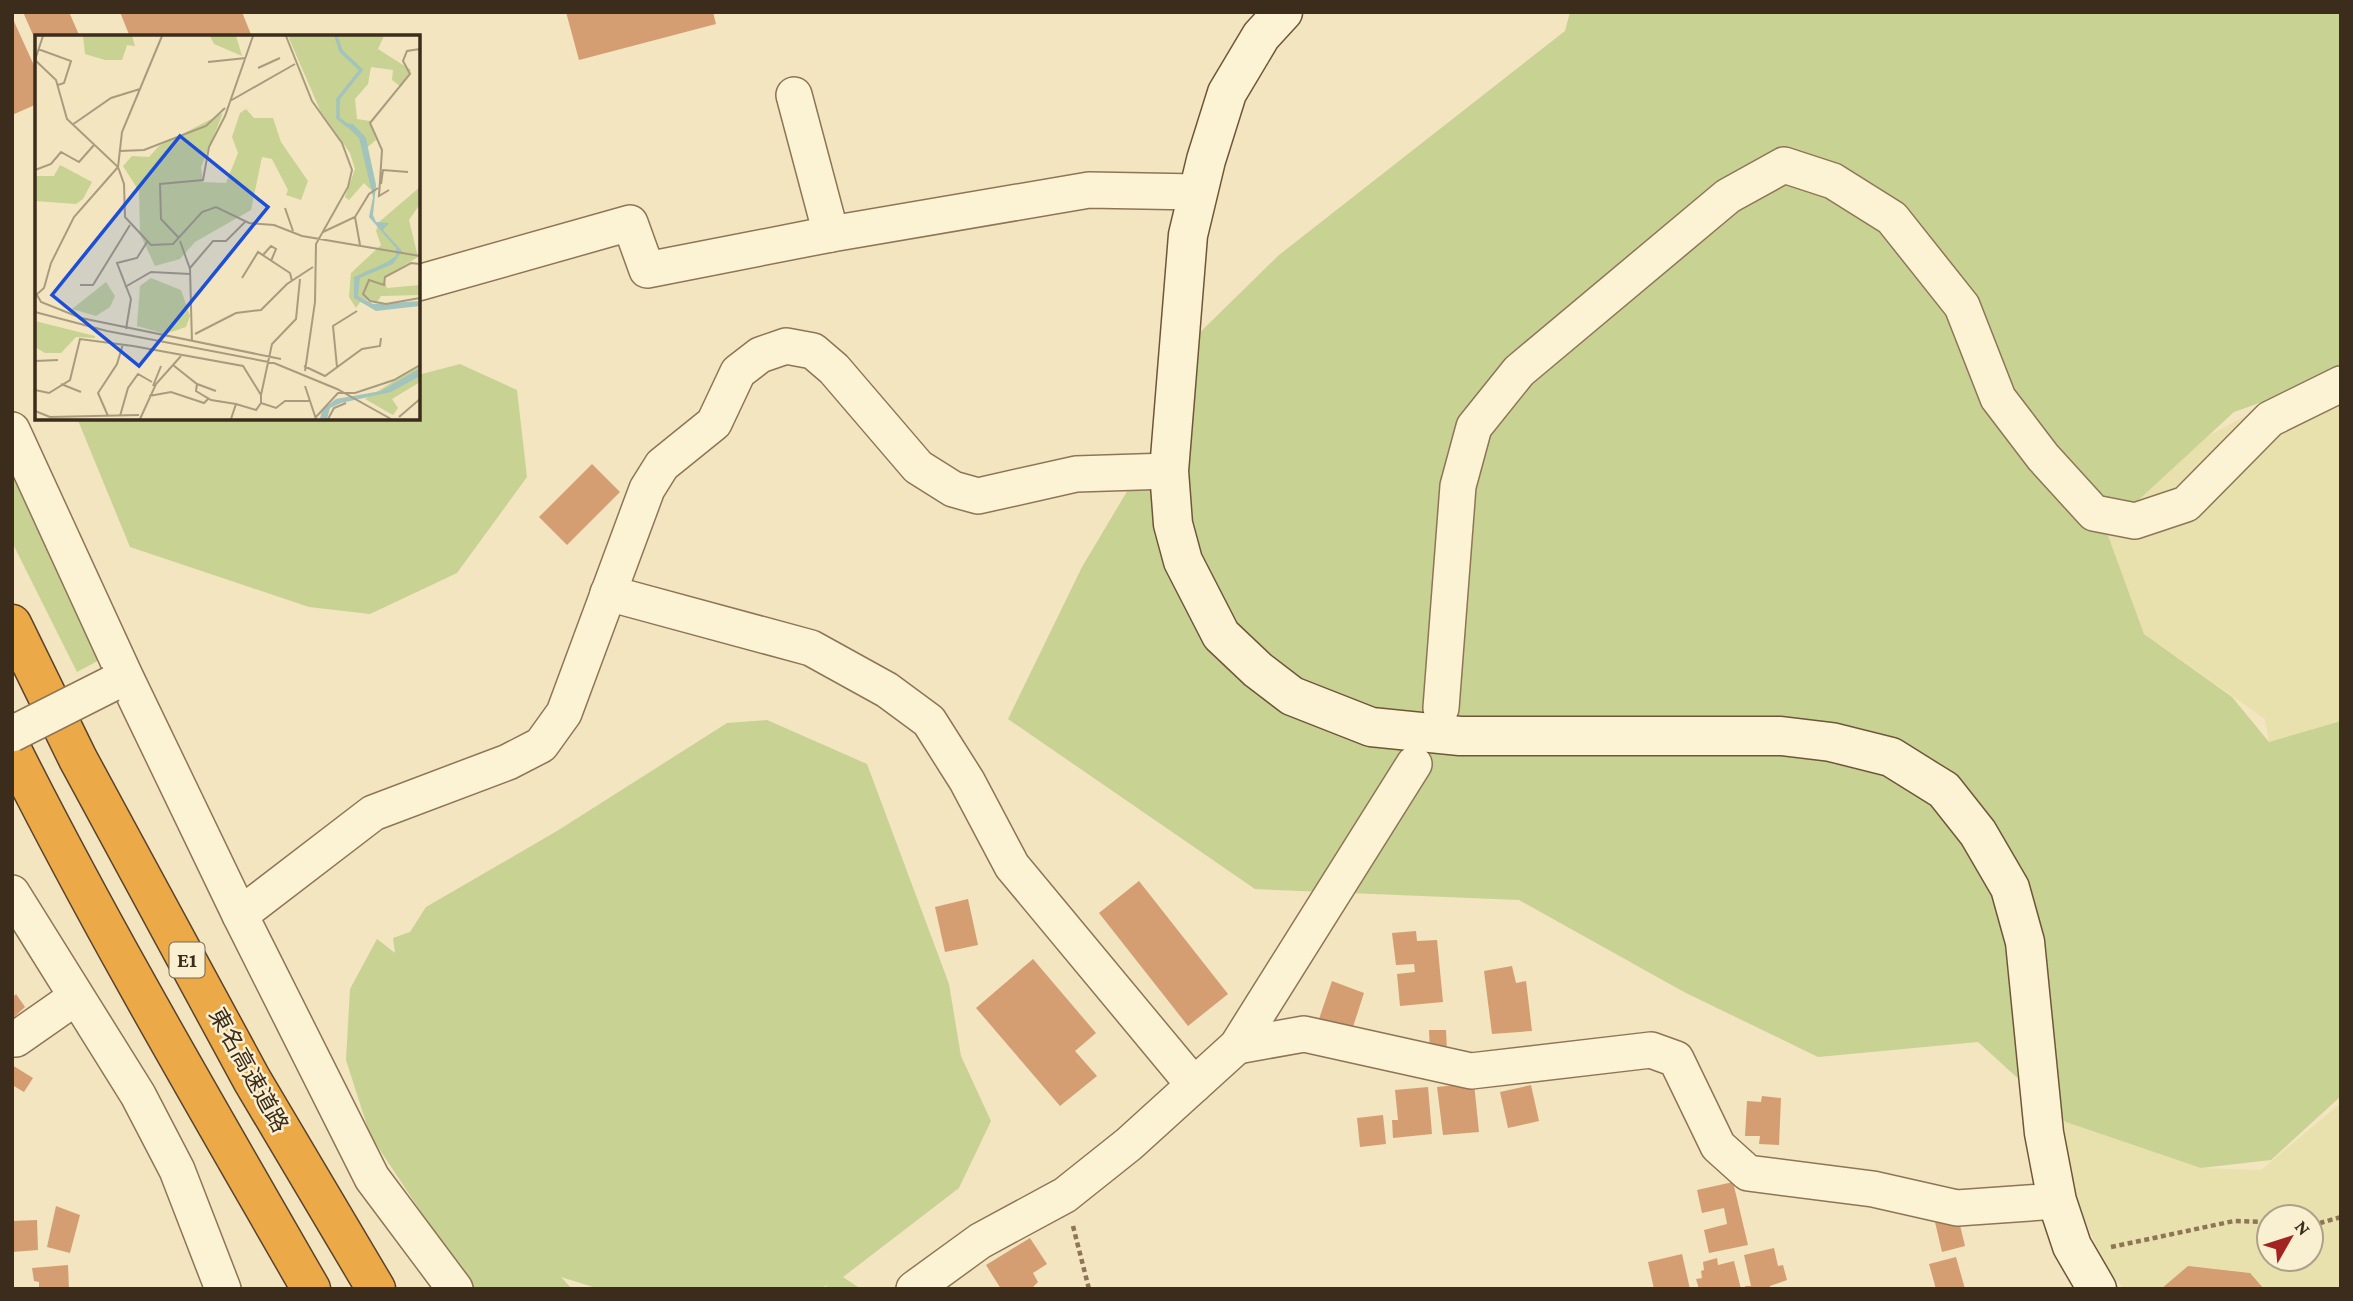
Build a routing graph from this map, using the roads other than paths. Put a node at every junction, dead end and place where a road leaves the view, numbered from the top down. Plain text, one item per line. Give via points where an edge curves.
1 (1283, 12) edge
2 (794, 94) dead end
3 (1198, 192) junction
4 (831, 234) junction
5 (420, 282) edge
6 (2341, 384) edge
7 (12, 430) edge
8 (1169, 471) junction
9 (608, 593) junction
10 (12, 624) edge
11 (118, 680) junction
12 (1441, 708) dead end
13 (12, 734) edge
14 (12, 750) edge
15 (1414, 765) dead end
16 (12, 893) edge
17 (240, 915) junction
18 (76, 997) junction
19 (12, 1039) edge
20 (1237, 1046) junction
21 (1194, 1085) junction
22 (2057, 1201) junction
23 (223, 1289) edge
24 (311, 1289) edge
25 (376, 1289) edge
26 (455, 1289) edge
27 (914, 1289) edge
28 (2097, 1289) edge

1 - 3 street via 1261,36 1227,93
2 - 4 street
3 - 4 street via 1089,190
3 - 8 street via 1188,235
4 - 5 street via 647,270 630,223
6 - 12 street via 2270,419 2186,503 2135,521 2094,513 1998,398 1962,306 1892,218 1833,181 1784,165 1728,196 1519,371 1474,428 1458,486
7 - 11 street
8 - 9 street via 1076,474 978,496 953,489 918,467 813,351 786,346 760,355 738,372 714,423 662,465 647,489
8 - 22 street via 1173,524 1183,561 1221,635 1292,696 1371,727 1460,736 1781,736 1832,742 1891,757 1944,790 1978,833 2010,888 2021,928 2044,1133
9 - 17 street via 564,713 541,744 508,762 373,813
9 - 21 street via 811,648 887,690 929,721 1012,866
10 - 25 highway, 東名高速道路 / E1 via 78,760 246,1068
11 - 13 street, bridge
11 - 17 street
14 - 24 highway, E1 via 142,992
15 - 20 street
16 - 18 street
17 - 26 street via 372,1178
18 - 19 street
18 - 23 street via 138,1096 177,1170
20 - 21 street
20 - 22 street via 1304,1034 1471,1071 1651,1051 1676,1059 1718,1146 1748,1172 1873,1189 1957,1208
21 - 27 street via 1065,1195 980,1241
22 - 28 street via 2071,1246

